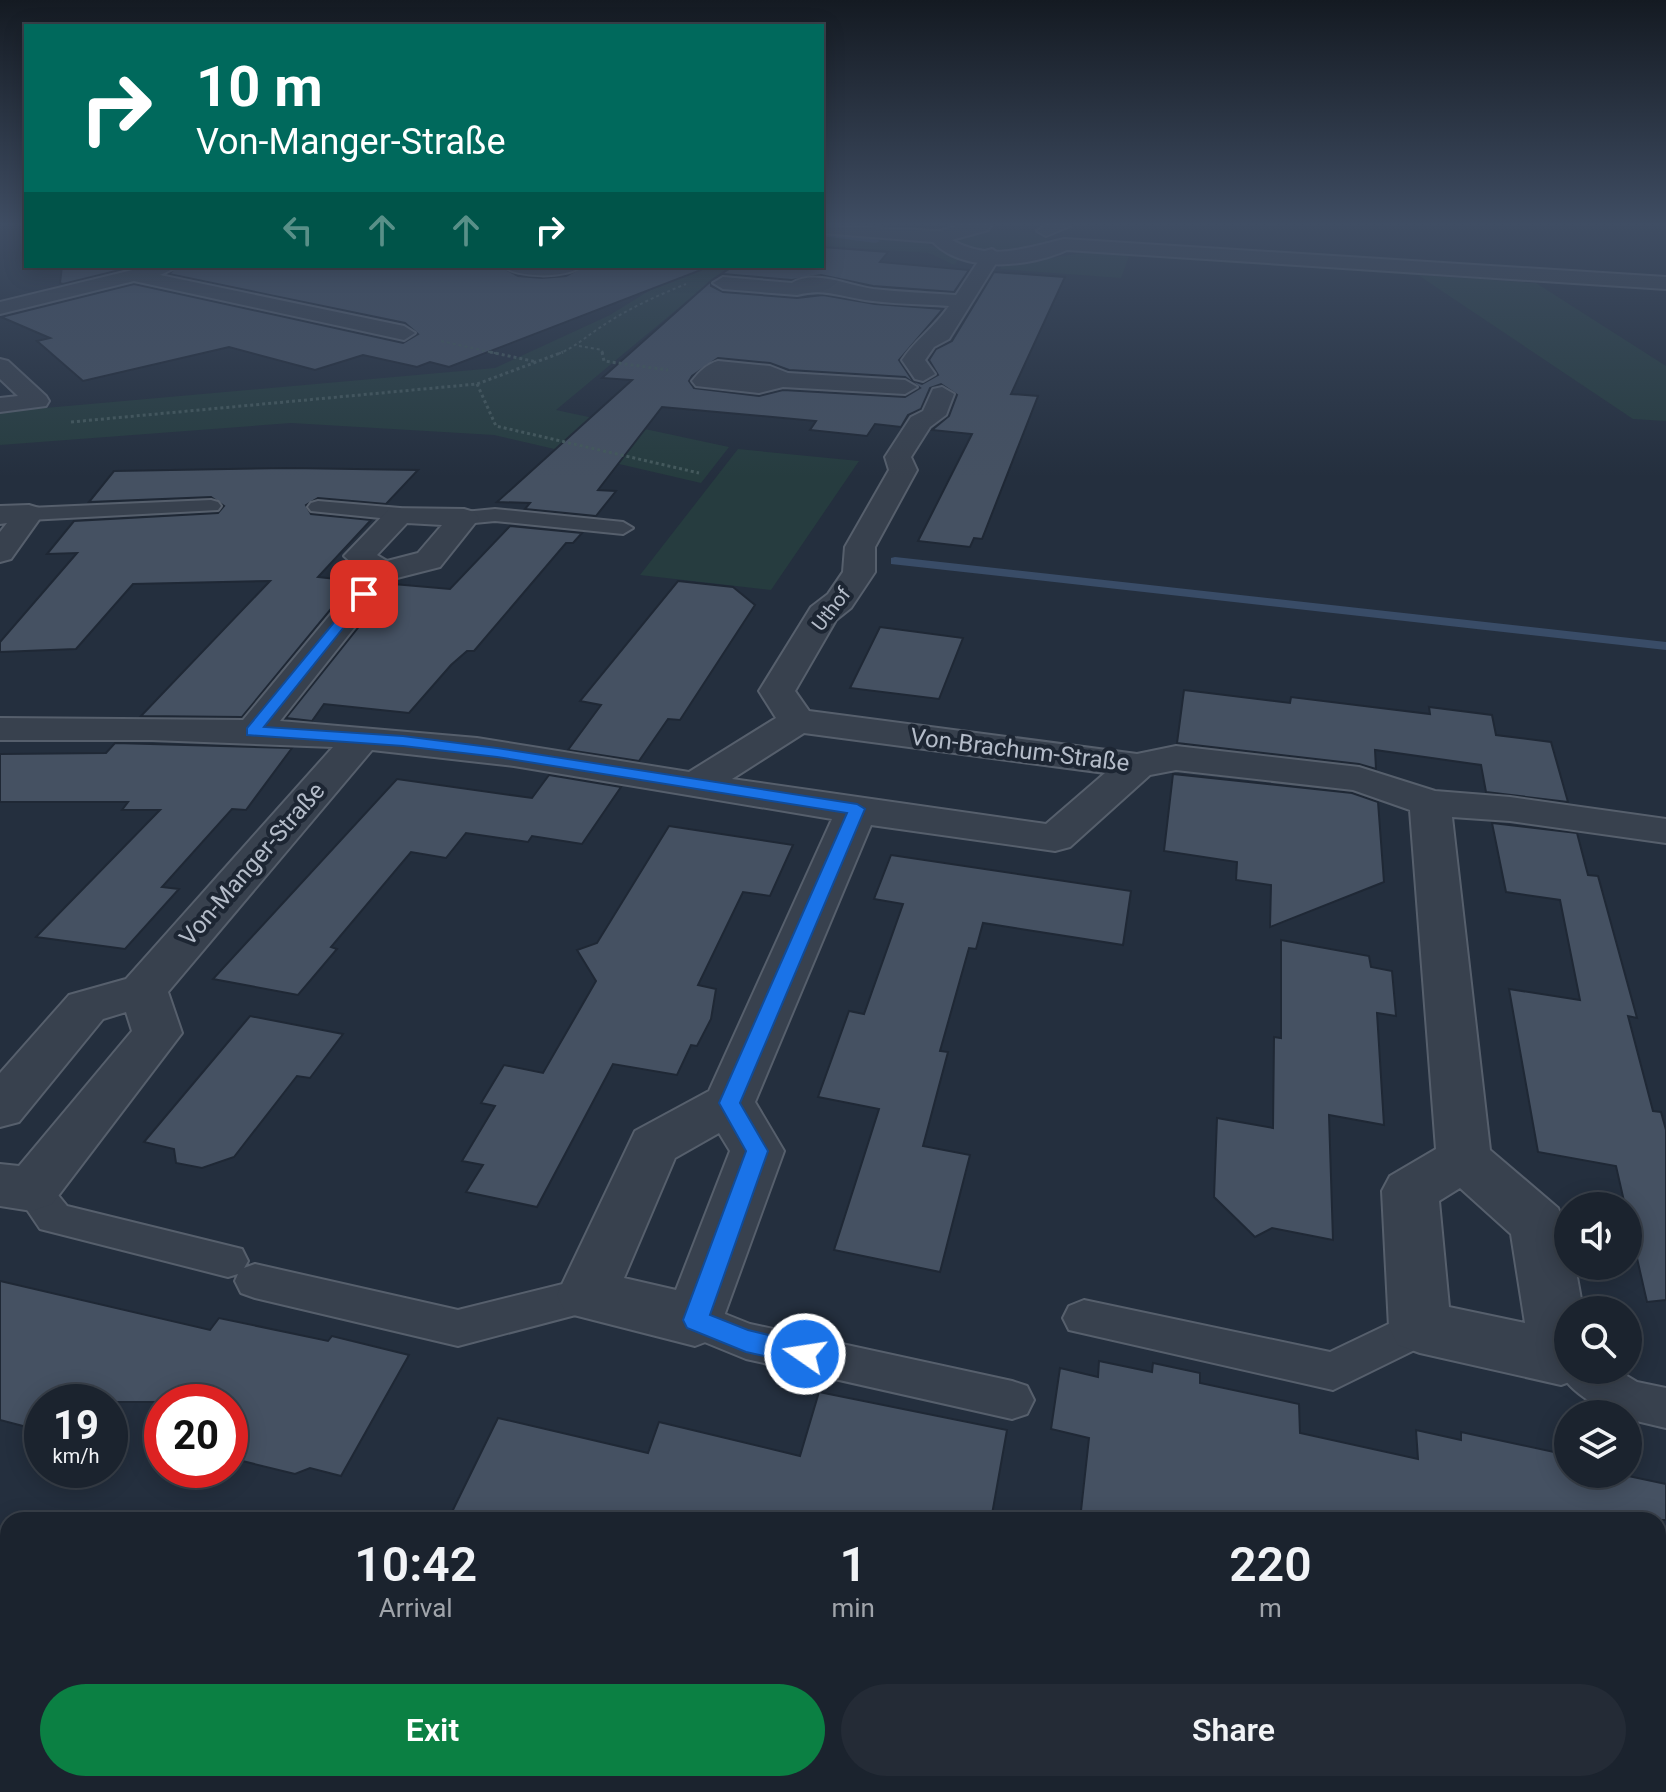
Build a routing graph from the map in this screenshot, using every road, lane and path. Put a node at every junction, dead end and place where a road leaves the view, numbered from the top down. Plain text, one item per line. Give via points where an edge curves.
1 (294, 310) edge
2 (631, 310) edge
3 (955, 310) edge
4 (357, 323) junction
5 (404, 333) junction
6 (578, 346) junction
7 (538, 362) junction
8 (2, 371) edge
9 (712, 374) joint
10 (477, 384) junction
11 (939, 384) junction
12 (0, 405) edge
13 (64, 422) dead end
14 (699, 473) dead end
15 (211, 506) dead end
16 (318, 507) dead end
17 (400, 514) junction
18 (15, 515) edge
19 (464, 518) junction
20 (623, 528) dead end
21 (0, 553) edge
22 (382, 572) junction
23 (797, 721) junction
24 (0, 729) edge
25 (253, 731) junction
26 (361, 739) junction
27 (1137, 766) junction
28 (696, 785) junction
29 (1430, 803) junction
30 (857, 809) junction
31 (1666, 831) edge
32 (143, 990) junction
33 (729, 1103) junction
34 (0, 1108) edge
35 (1464, 1159) junction
36 (16, 1187) edge
37 (587, 1295) junction
38 (1554, 1296) edge
39 (1084, 1318) dead end
40 (695, 1320) junction
41 (1420, 1327) junction
42 (1554, 1360) edge
43 (1602, 1384) edge
44 (1012, 1400) dead end
45 (1666, 1408) edge

1 - 4 street
2 - 6 path
3 - 11 street via 941,334 926,342 913,360
4 - 5 street
4 - 5 street via 321,336 366,346
5 - 7 path
6 - 7 path
6 - 9 path via 602,350 604,361 613,365
7 - 10 path
8 - 12 street via 37,401
9 - 11 street via 704,381 759,386 783,380
10 - 13 path
10 - 14 path via 496,426
11 - 23 street, Uthof via 934,415 920,422 898,457 903,470 860,547 859,572 840,601 823,614 777,691
15 - 18 lane
16 - 17 lane
17 - 19 street
17 - 22 street via 359,556
18 - 21 street
19 - 20 lane via 495,515
19 - 22 street via 429,560
22 - 25 street
23 - 27 street, Von-Brachum-Straße
23 - 28 street
24 - 25 street
25 - 26 street
26 - 28 street via 587,765
26 - 32 street, Von-Manger-Straße
27 - 29 street, Von-Brachum-Straße via 1176,758 1359,779
27 - 30 street via 1055,838
28 - 30 street
29 - 31 street, Von-Brachum-Straße
29 - 35 street
30 - 33 street
32 - 34 street via 86,1007
32 - 36 street via 157,1033
33 - 37 street via 654,1145
33 - 40 street via 757,1151
35 - 38 street via 1538,1224
35 - 41 street via 1410,1191
36 - 37 lane via 54,1218 458,1328
37 - 40 street
39 - 41 lane via 1333,1371
40 - 44 lane via 746,1341
41 - 42 street
43 - 45 lane via 1628,1400

